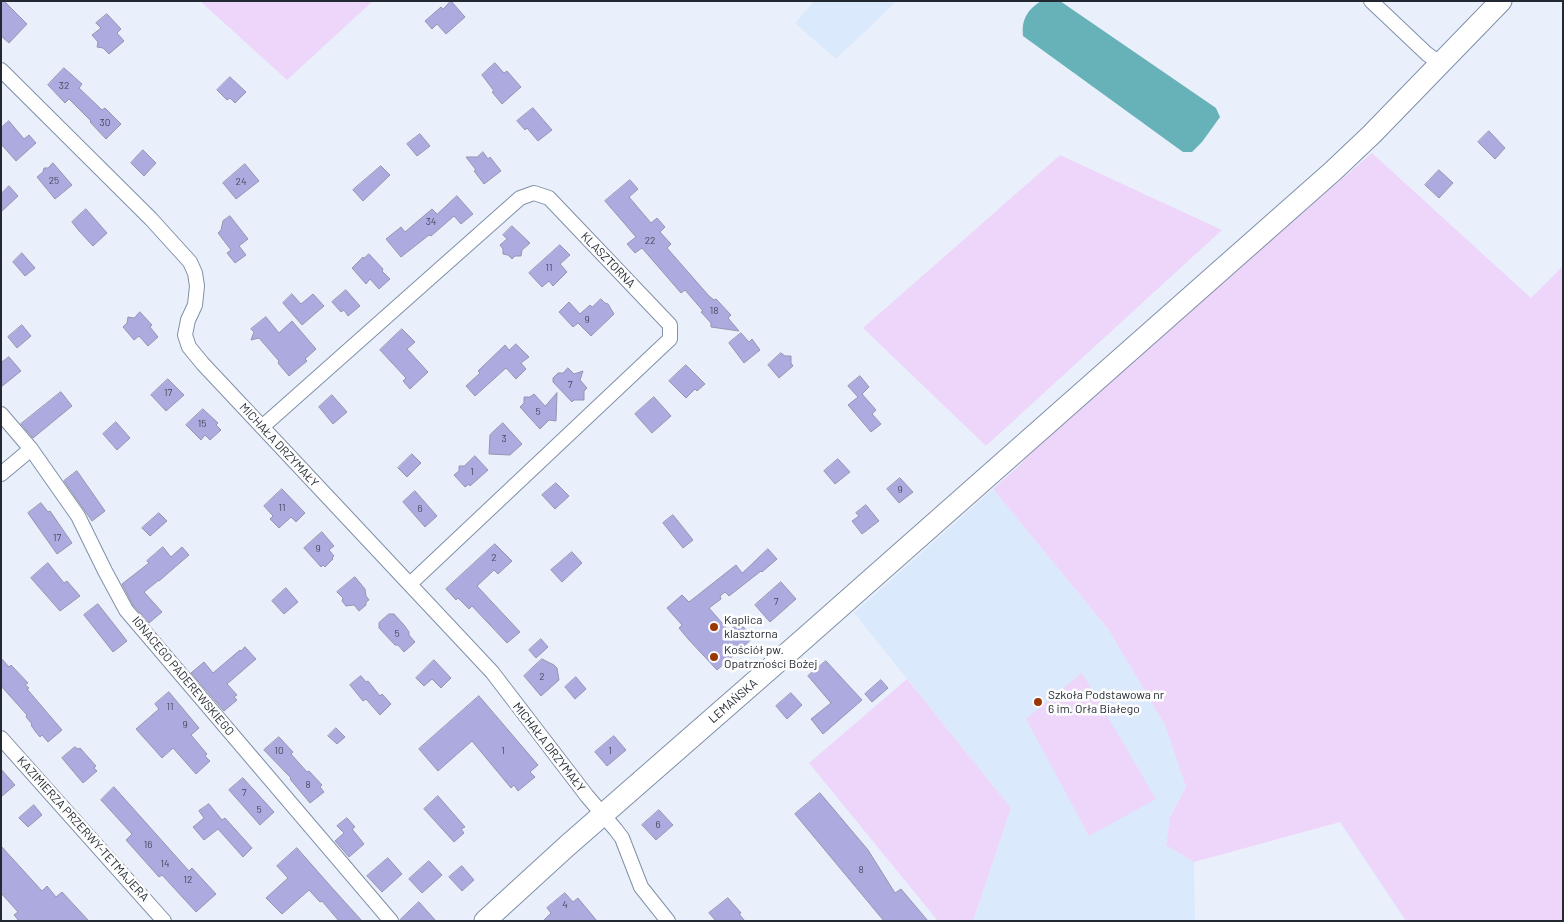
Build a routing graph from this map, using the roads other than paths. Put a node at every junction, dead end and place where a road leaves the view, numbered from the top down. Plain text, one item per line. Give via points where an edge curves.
1 (1371, 1) edge
2 (1501, 1) edge
3 (1441, 64) junction
4 (1, 70) edge
5 (1, 414) edge
6 (262, 427) junction
7 (31, 449) junction
8 (1, 474) edge
9 (410, 584) junction
10 (1, 738) edge
11 (604, 814) junction
12 (164, 921) edge
13 (391, 921) edge
14 (485, 921) edge
15 (668, 921) edge

1 - 3 street
2 - 3 main road, LEMAŃSKA
3 - 11 main road, LEMAŃSKA via 1333,170
4 - 6 street, MICHAŁA DRZYMAŁY via 190,262 197,286 185,336 189,346
5 - 7 street, IGNACEGO PADEREWSKIEGO
6 - 9 street, MICHAŁA DRZYMAŁY
6 - 9 street, KLASZTORNA via 520,198 534,193 549,198 670,325 670,338
7 - 8 street
7 - 13 street, IGNACEGO PADEREWSKIEGO via 78,516 126,610
9 - 11 street, MICHAŁA DRZYMAŁY via 492,672
10 - 12 street, KAZIMIERZA PRZERWY-TETMAJERA
11 - 14 main road, LEMAŃSKA
11 - 15 street, MICHAŁA DRZYMAŁY via 622,838 641,887

